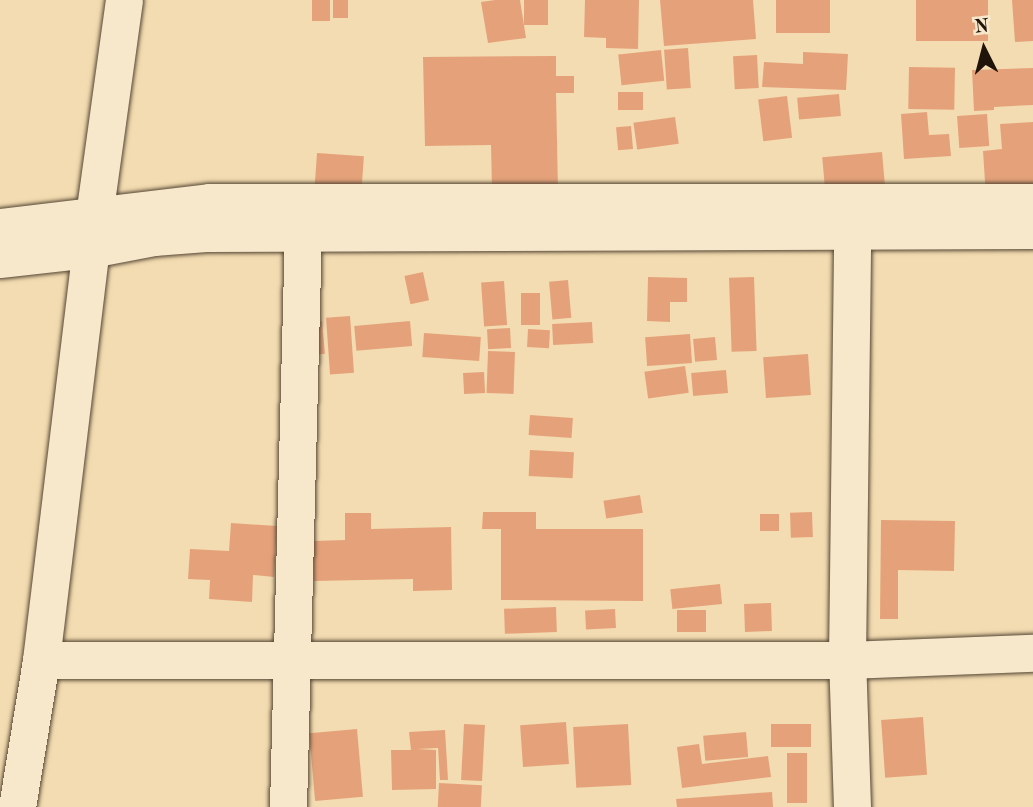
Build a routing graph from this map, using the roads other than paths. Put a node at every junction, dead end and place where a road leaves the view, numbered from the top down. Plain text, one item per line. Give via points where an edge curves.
1 (124, 0) edge
2 (1033, 203) edge
3 (0, 228) edge
4 (1033, 230) edge
5 (93, 232) junction
6 (303, 232) junction
7 (852, 232) junction
8 (0, 260) edge
9 (1033, 653) edge
10 (41, 660) junction
11 (847, 660) junction
12 (290, 662) junction
13 (17, 807) edge
14 (288, 807) edge
15 (852, 807) edge

1 - 5 street
2 - 5 street via 197,204
3 - 5 street
4 - 7 street
5 - 6 street via 167,236
5 - 8 street
5 - 10 street
6 - 7 street
6 - 12 street
7 - 11 street
9 - 11 street
10 - 12 street
10 - 13 street
11 - 12 street
11 - 15 street
12 - 14 street

